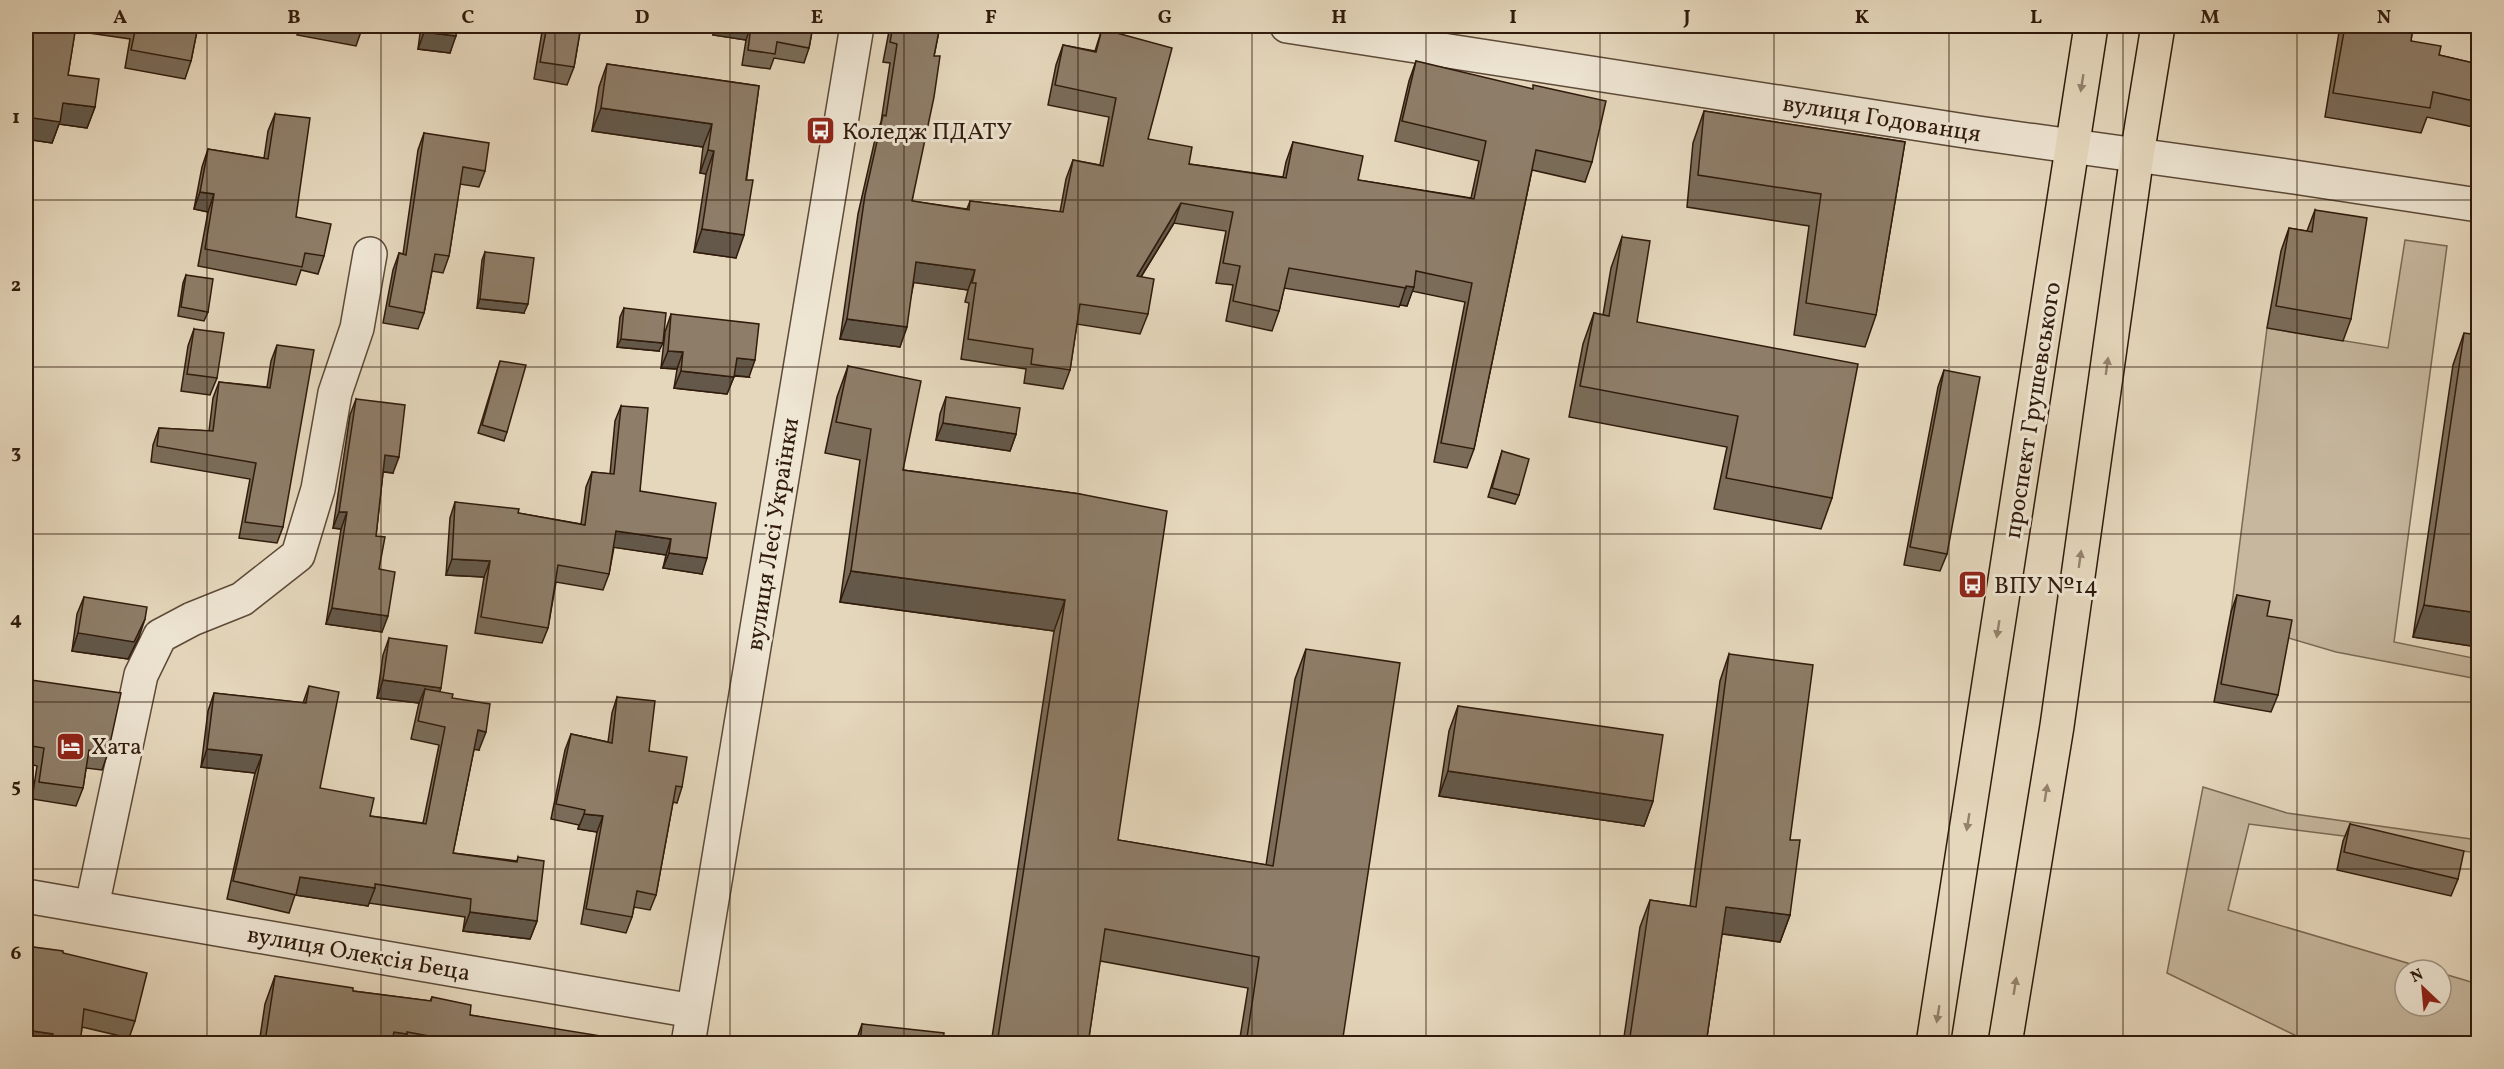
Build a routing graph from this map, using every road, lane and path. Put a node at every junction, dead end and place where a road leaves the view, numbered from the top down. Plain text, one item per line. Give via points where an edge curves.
1 (857, 26) edge
2 (1287, 26) edge
3 (2091, 26) edge
4 (2157, 26) edge
5 (2073, 146) junction
6 (2137, 155) junction
7 (2478, 205) edge
8 (370, 254) dead end
9 (26, 896) edge
10 (92, 906) junction
11 (693, 1011) junction
12 (688, 1044) edge
13 (1934, 1044) edge
14 (2006, 1044) edge

1 - 11 street, вулиця Лесі Українки
2 - 5 street, вулиця Годованця
3 -> 5 main road, проспект Грушевського
4 - 6 main road
5 - 6 street, вулиця Годованця
5 -> 13 main road, проспект Грушевського
6 - 7 street, вулиця Годованця
14 -> 6 main road via 2056,726
8 - 10 street via 357,328 335,393 318,489 298,555 242,599 160,636 141,675
9 - 10 street, вулиця Олексія Беца
10 - 11 street, вулиця Олексія Беца
11 - 12 street, вулиця Лесі Українки

